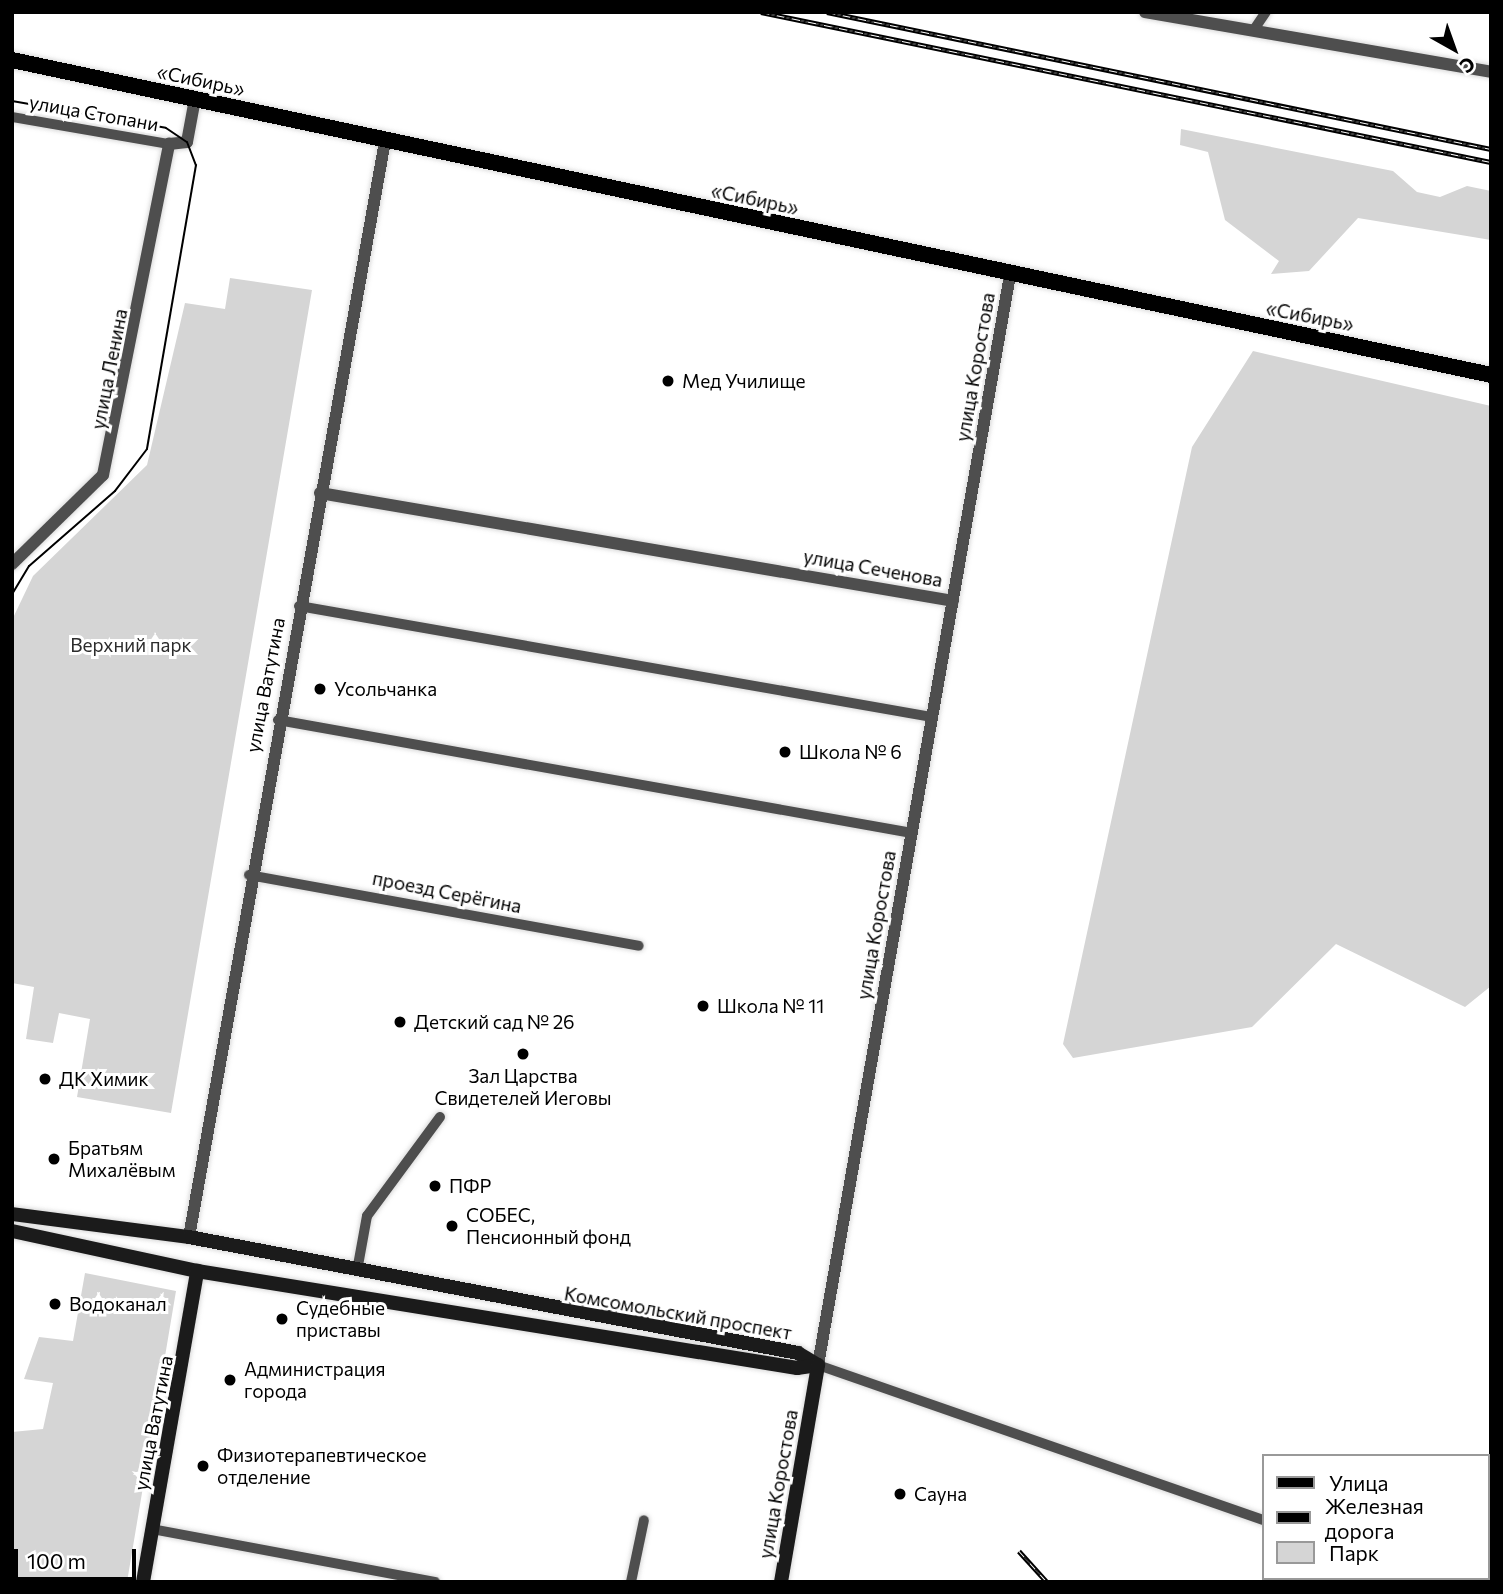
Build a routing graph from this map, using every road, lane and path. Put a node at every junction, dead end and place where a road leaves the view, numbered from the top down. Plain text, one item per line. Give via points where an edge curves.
1 (1145, 12) edge
2 (1266, 12) edge
3 (1254, 31) junction
4 (12, 60) edge
5 (1491, 72) edge
6 (195, 99) junction
7 (12, 117) edge
8 (385, 141) junction
9 (169, 144) junction
10 (1010, 275) junction
11 (1491, 374) edge
12 (320, 493) junction
13 (15, 558) edge
14 (953, 601) junction
15 (299, 606) junction
16 (932, 717) junction
17 (278, 720) junction
18 (912, 834) junction
19 (248, 875) junction
20 (639, 946) dead end
21 (440, 1117) dead end
22 (12, 1214) edge
23 (130, 1227) junction
24 (12, 1231) edge
25 (189, 1237) junction
26 (253, 1250) junction
27 (126, 1255) junction
28 (357, 1270) dead end
29 (197, 1271) junction
30 (246, 1278) junction
31 (818, 1365) junction
32 (644, 1520) dead end
33 (1262, 1520) edge
34 (152, 1528) junction
35 (143, 1582) edge
36 (435, 1582) edge
37 (631, 1582) edge
38 (781, 1582) edge

1 - 3 street
2 - 3 street
3 - 5 street
4 - 6 main road, «Сибирь»
6 - 8 main road, «Сибирь»
6 - 9 street via 187,142
7 - 9 street, улица Стопани
8 - 10 main road, «Сибирь»
8 - 12 street, улица Ватутина
9 - 13 street, улица Ленина via 103,475
10 - 11 main road, «Сибирь»
10 - 14 street, улица Коростова
12 - 14 street, улица Сеченова
12 - 15 street, улица Ватутина
14 - 16 street, улица Коростова
15 - 16 street
15 - 17 street, улица Ватутина
16 - 18 street, улица Коростова
17 - 18 street
17 - 19 street, улица Ватутина
18 - 31 street, улица Коростова
19 - 20 street, проезд Серёгина
19 - 25 street, улица Ватутина
21 - 28 street via 367,1216
22 - 23 main road, Комсомольский проспект
23 - 25 main road, Комсомольский проспект
23 - 27 main road via 117,1243
24 - 27 main road, Комсомольский проспект
25 - 26 main road, Комсомольский проспект
26 - 30 main road via 264,1263
26 - 31 main road, Комсомольский проспект via 798,1353
27 - 29 main road, Комсомольский проспект
29 - 30 main road, Комсомольский проспект
29 - 34 main road, улица Ватутина
30 - 31 main road, Комсомольский проспект via 797,1368
31 - 33 street
31 - 38 main road, улица Коростова
32 - 37 street
34 - 35 main road, улица Ватутина
34 - 36 street

